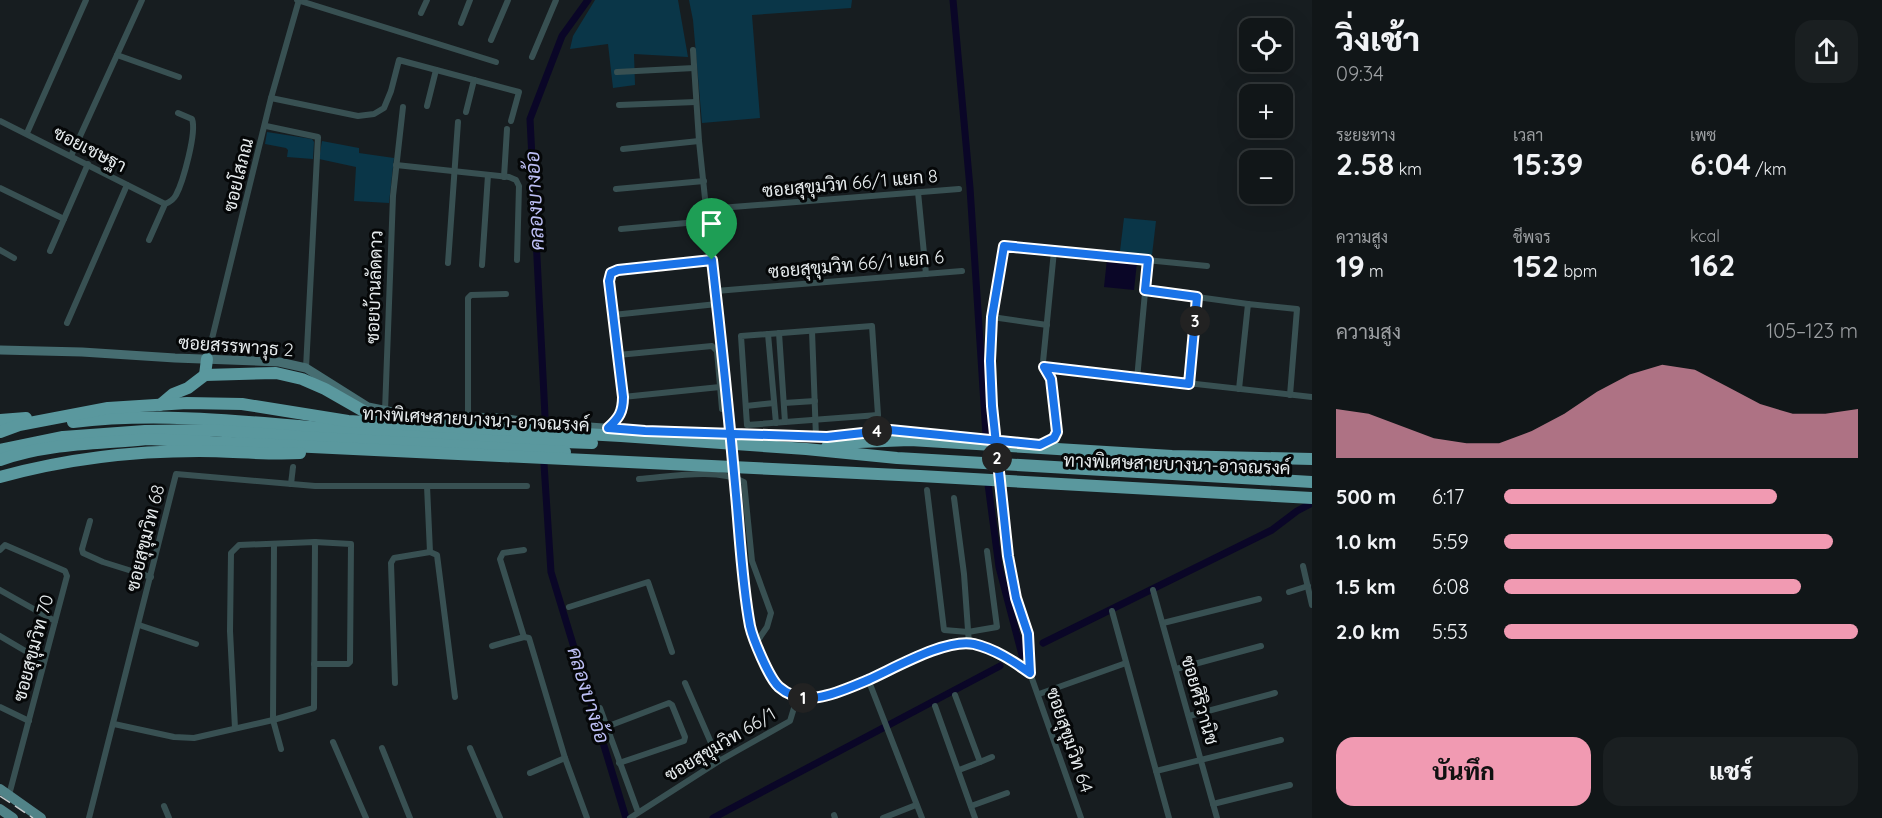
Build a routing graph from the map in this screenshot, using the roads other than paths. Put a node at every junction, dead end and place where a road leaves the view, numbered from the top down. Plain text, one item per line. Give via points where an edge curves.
1 (86, 0) edge
2 (142, 0) edge
3 (298, 0) edge
4 (427, 0) edge
5 (470, 0) edge
6 (508, 0) edge
7 (556, 0) edge
8 (421, 12) dead end
9 (461, 23) dead end
10 (491, 40) dead end
11 (693, 50) dead end
12 (117, 55) junction
13 (532, 57) dead end
14 (496, 62) dead end
15 (694, 68) junction
16 (436, 70) junction
17 (616, 72) dead end
18 (179, 77) dead end
19 (474, 80) junction
20 (271, 98) junction
21 (696, 102) junction
22 (619, 105) dead end
23 (427, 106) dead end
24 (403, 107) dead end
25 (466, 112) dead end
26 (178, 113) dead end
27 (0, 121) edge
28 (511, 121) dead end
29 (458, 122) dead end
30 (266, 126) junction
31 (507, 129) dead end
32 (27, 133) junction
33 (699, 141) junction
34 (622, 149) dead end
35 (71, 156) junction
36 (88, 164) junction
37 (396, 165) junction
38 (454, 172) junction
39 (488, 175) junction
40 (504, 177) junction
41 (704, 181) junction
42 (128, 185) junction
43 (0, 188) edge
44 (616, 189) dead end
45 (959, 189) dead end
46 (918, 192) junction
47 (165, 204) junction
48 (707, 209) junction
49 (64, 219) junction
50 (708, 221) junction
51 (621, 229) dead end
52 (149, 240) dead end
53 (0, 250) edge
54 (50, 251) dead end
55 (1054, 251) junction
56 (14, 258) dead end
57 (517, 260) dead end
58 (712, 260) junction
59 (1148, 260) junction
60 (448, 263) dead end
61 (482, 265) dead end
62 (1207, 266) dead end
63 (962, 271) dead end
64 (926, 274) junction
65 (1145, 290) junction
66 (716, 291) junction
67 (506, 294) dead end
68 (1197, 297) junction
69 (717, 304) junction
70 (1248, 304) junction
71 (613, 315) junction
72 (992, 317) junction
73 (67, 323) dead end
74 (1047, 325) junction
75 (812, 330) junction
76 (779, 333) junction
77 (768, 334) junction
78 (0, 350) edge
79 (618, 356) junction
80 (207, 358) junction
81 (1044, 367) junction
82 (306, 368) junction
83 (205, 375) junction
84 (1137, 379) junction
85 (1189, 384) junction
86 (720, 387) junction
87 (1239, 389) junction
88 (1290, 395) junction
89 (623, 397) junction
90 (1312, 397) edge
91 (815, 401) junction
92 (774, 403) junction
93 (784, 403) junction
94 (160, 405) junction
95 (746, 406) junction
96 (722, 409) dead end
97 (385, 411) junction
98 (468, 416) junction
99 (61, 417) junction
100 (0, 420) edge
101 (816, 420) junction
102 (785, 422) junction
103 (776, 423) junction
104 (389, 424) junction
105 (19, 425) junction
106 (0, 427) edge
107 (608, 428) junction
108 (0, 434) edge
109 (816, 437) junction
110 (191, 440) junction
111 (992, 440) joint
112 (352, 449) junction
113 (0, 450) edge
114 (796, 451) junction
115 (1312, 459) edge
116 (0, 461) edge
117 (293, 467) dead end
118 (0, 477) edge
119 (1312, 477) edge
120 (639, 479) dead end
121 (1312, 482) edge
122 (291, 484) junction
123 (427, 486) junction
124 (527, 486) dead end
125 (1312, 488) edge
126 (927, 490) dead end
127 (954, 498) dead end
128 (1312, 498) edge
129 (90, 521) dead end
130 (315, 542) junction
131 (274, 545) junction
132 (2, 548) edge
133 (524, 550) dead end
134 (987, 551) dead end
135 (430, 552) junction
136 (1303, 566) dead end
137 (151, 577) junction
138 (1308, 586) junction
139 (0, 590) edge
140 (1154, 590) dead end
141 (1289, 592) dead end
142 (1259, 599) dead end
143 (1312, 605) edge
144 (569, 608) dead end
145 (1112, 611) dead end
146 (55, 621) junction
147 (1163, 623) junction
148 (139, 625) junction
149 (968, 632) junction
150 (0, 636) edge
151 (524, 637) junction
152 (756, 643) junction
153 (196, 644) dead end
154 (969, 644) junction
155 (492, 646) dead end
156 (1261, 646) dead end
157 (672, 652) dead end
158 (44, 662) junction
159 (1126, 663) junction
160 (314, 664) junction
161 (1176, 669) junction
162 (1030, 673) junction
163 (868, 679) junction
164 (395, 683) dead end
165 (685, 683) dead end
166 (1275, 693) dead end
167 (955, 694) dead end
168 (1039, 694) junction
169 (455, 697) dead end
170 (797, 698) junction
171 (935, 706) dead end
172 (0, 707) edge
173 (600, 708) dead end
174 (1189, 716) junction
175 (273, 720) junction
176 (29, 721) junction
177 (114, 724) junction
178 (606, 727) junction
179 (235, 728) junction
180 (1281, 740) dead end
181 (333, 742) dead end
182 (280, 748) dead end
183 (382, 748) dead end
184 (470, 748) dead end
185 (992, 757) dead end
186 (565, 758) junction
187 (1202, 759) junction
188 (719, 760) junction
189 (980, 762) junction
190 (619, 763) junction
191 (959, 770) junction
192 (1156, 771) junction
193 (530, 773) dead end
194 (1290, 785) dead end
195 (5, 792) edge
196 (1007, 793) dead end
197 (1213, 804) junction
198 (916, 805) junction
199 (164, 806) dead end
200 (971, 806) junction
201 (0, 809) edge
202 (634, 815) edge
203 (13, 818) edge
204 (41, 818) edge
205 (89, 818) edge
206 (169, 818) edge
207 (366, 818) edge
208 (410, 818) edge
209 (500, 818) edge
210 (587, 818) edge
211 (883, 818) edge
212 (922, 818) edge
213 (975, 818) edge
214 (1081, 818) edge
215 (1169, 818) edge
216 (1217, 818) edge

1 - 32 street
2 - 12 street
3 - 14 street
3 - 20 street, ซอยโสภณ
4 - 8 street
5 - 9 street
6 - 10 street
7 - 13 street
11 - 15 street, ซอยสุขุมวิท 66/1
12 - 18 street
12 - 35 street
15 - 17 street
15 - 21 street, ซอยสุขุมวิท 66/1
16 - 19 street
16 - 20 street via 399,60 384,108 358,117
16 - 23 street
19 - 25 street
19 - 28 street via 519,92
20 - 30 street, ซอยโสภณ
21 - 22 street
21 - 33 street, ซอยสุขุมวิท 66/1
24 - 37 street, ซอยบ้านลัดดาว
26 - 47 street via 192,119 194,131 176,195
27 - 32 street, ซอยเชษฐา
29 - 38 street
30 - 80 street, ซอยโสภณ
30 - 82 street via 318,138
31 - 40 street
32 - 35 street, ซอยเชษฐา
33 - 34 street
33 - 41 street, ซอยสุขุมวิท 66/1
35 - 36 street, ซอยเชษฐา
36 - 42 street, ซอยเชษฐา
36 - 49 street
37 - 38 street
37 - 97 street, ซอยบ้านลัดดาว
38 - 39 street
38 - 60 street
39 - 40 street
39 - 61 street
40 - 57 street via 513,178 519,186
41 - 44 street
41 - 48 street, ซอยสุขุมวิท 66/1
42 - 47 street, ซอยเชษฐา
42 - 73 street
43 - 49 street
45 - 46 street, ซอยสุขุมวิท 66/1 แยก 8
46 - 48 street, ซอยสุขุมวิท 66/1 แยก 8
46 - 64 street
47 - 52 street
48 - 50 street, ซอยสุขุมวิท 66/1
49 - 54 street
50 - 51 street
50 - 58 street, ซอยสุขุมวิท 66/1
53 - 56 street
55 - 59 street
55 - 72 street, ซอยสุขุมวิท 64 via 1004,246
55 - 74 street, ซอยสรรพาวุธ 2
58 - 66 street, ซอยสุขุมวิท 66/1
58 - 71 street via 611,273
59 - 62 street
59 - 65 street
63 - 64 street, ซอยสุขุมวิท 66/1 แยก 6
64 - 66 street, ซอยสุขุมวิท 66/1 แยก 6
65 - 68 street
65 - 84 street
66 - 69 street, ซอยสุขุมวิท 66/1
67 - 98 street via 468,298
68 - 70 street
68 - 85 street
69 - 71 street
69 - 152 street, ซอยสุขุมวิท 66/1 via 744,578 750,628
70 - 87 street
70 - 88 street via 1297,309
71 - 79 street
72 - 74 street
72 - 162 street, ซอยสุขุมวิท 64 via 992,406 1008,556 1028,634
74 - 81 street, ซอยสรรพาวุธ 2
75 - 76 street
75 - 91 street
75 - 101 street via 872,326 878,415
76 - 77 street
76 - 93 street
77 - 92 street
77 - 95 street via 741,336
78 - 80 street, ซอยสรรพาวุธ 2
79 - 86 street via 712,346 717,351
79 - 89 street
80 - 82 street, ซอยสรรพาวุธ 2 via 279,362
80 - 83 highway
81 - 84 street
81 - 111 street, ซอยสรรพาวุธ 2 via 1051,379 1057,432 1054,438 1040,445
82 - 97 street, ซอยสรรพาวุธ 2 via 368,407
83 - 94 highway
83 - 104 highway via 276,373 302,379
84 - 85 street
85 - 87 street
86 - 89 street
86 - 96 street
87 - 88 street
88 - 90 street
89 - 107 street via 620,418
91 - 93 street
91 - 101 street
92 - 95 street
92 - 103 street
93 - 102 street
94 - 99 highway via 108,408
94 - 104 highway via 242,404
95 - 103 street via 747,424
97 - 98 street, ซอยสรรพาวุธ 2
98 - 107 street, ซอยสรรพาวุธ 2
99 - 100 highway
99 - 105 highway
101 - 102 street
101 - 109 street
102 - 103 street
104 - 121 highway
105 - 106 highway
105 - 108 highway
107 - 109 street, ซอยสรรพาวุธ 2
108 - 114 highway, ทางพิเศษสายบางนา-อาจณรงค์ via 103,418 144,417 497,440
109 - 111 street, ซอยสรรพาวุธ 2 via 890,430
110 - 112 highway
110 - 116 highway
110 - 116 highway via 147,439 66,446
112 - 118 highway via 285,454 134,454 37,467
112 - 128 highway
113 - 125 highway, ทางพิเศษสายบางนา-อาจณรงค์ via 63,437 210,430 918,472
114 - 115 highway via 910,440 1172,456
114 - 119 highway, ทางพิเศษสายบางนา-อาจณรงค์ via 901,460
117 - 122 street
120 - 152 street via 701,474 744,482 752,561 771,613
122 - 123 street, ซอยสุขุมวิท 68
122 - 137 street, ซอยสุขุมวิท 68 via 176,474
123 - 124 street, ซอยสุขุมวิท 68
123 - 135 street
126 - 149 street via 944,630
127 - 149 street
129 - 137 street via 83,553
130 - 131 street
130 - 160 street
130 - 160 street via 351,544 352,557 350,662
131 - 175 street
131 - 179 street via 239,545 231,553
132 - 146 street, ซอยสุขุมวิท 70 via 65,571 67,580
133 - 151 street via 503,553 500,559
134 - 149 street via 997,627
135 - 164 street via 394,558 391,562
135 - 169 street via 437,557
136 - 138 street
137 - 148 street, ซอยสุขุมวิท 68
138 - 141 street
138 - 143 street
139 - 146 street
140 - 147 street, ซอยศิริวานิช
142 - 147 street
144 - 157 street via 648,582
145 - 159 street
146 - 158 street, ซอยสุขุมวิท 70
147 - 161 street, ซอยศิริวานิช
148 - 153 street
148 - 177 street, ซอยสุขุมวิท 68
149 - 154 street
150 - 158 street
151 - 155 street
151 - 186 street via 529,638
152 - 170 street, ซอยสุขุมวิท 66/1 via 778,686
154 - 162 street, ซอยสุขุมวิท 64 via 1002,654
154 - 163 street, ซอยสุขุมวิท 64 via 949,644
156 - 161 street
158 - 176 street, ซอยสุขุมวิท 70
159 - 168 street
159 - 192 street
160 - 175 street via 314,708
161 - 174 street, ซอยศิริวานิช
162 - 168 street, ซอยสุขุมวิท 64
163 - 170 street, ซอยสุขุมวิท 64 via 834,694
163 - 198 street
165 - 188 street
166 - 174 street
167 - 189 street
168 - 214 street, ซอยสุขุมวิท 64
170 - 188 street, ซอยสุขุมวิท 66/1 via 790,720
171 - 191 street
172 - 176 street
173 - 178 street
174 - 187 street, ซอยศิริวานิช
175 - 179 street
175 - 182 street
176 - 195 street, ซอยสุขุมวิท 70
177 - 179 street via 194,738
177 - 205 street, ซอยสุขุมวิท 68
178 - 190 street
178 - 190 street via 669,703 685,737 684,741
180 - 187 street
181 - 207 street
183 - 208 street
184 - 209 street
185 - 189 street
186 - 193 street
186 - 210 street
187 - 192 street
187 - 197 street, ซอยศิริวานิช
188 - 202 street, ซอยสุขุมวิท 66/1
189 - 191 street
190 - 202 street
191 - 200 street
192 - 215 street
194 - 197 street
195 - 204 main road
196 - 200 street
197 - 216 street, ซอยศิริวานิช
198 - 211 street
198 - 212 street
199 - 206 street
200 - 213 street
201 - 203 main road

